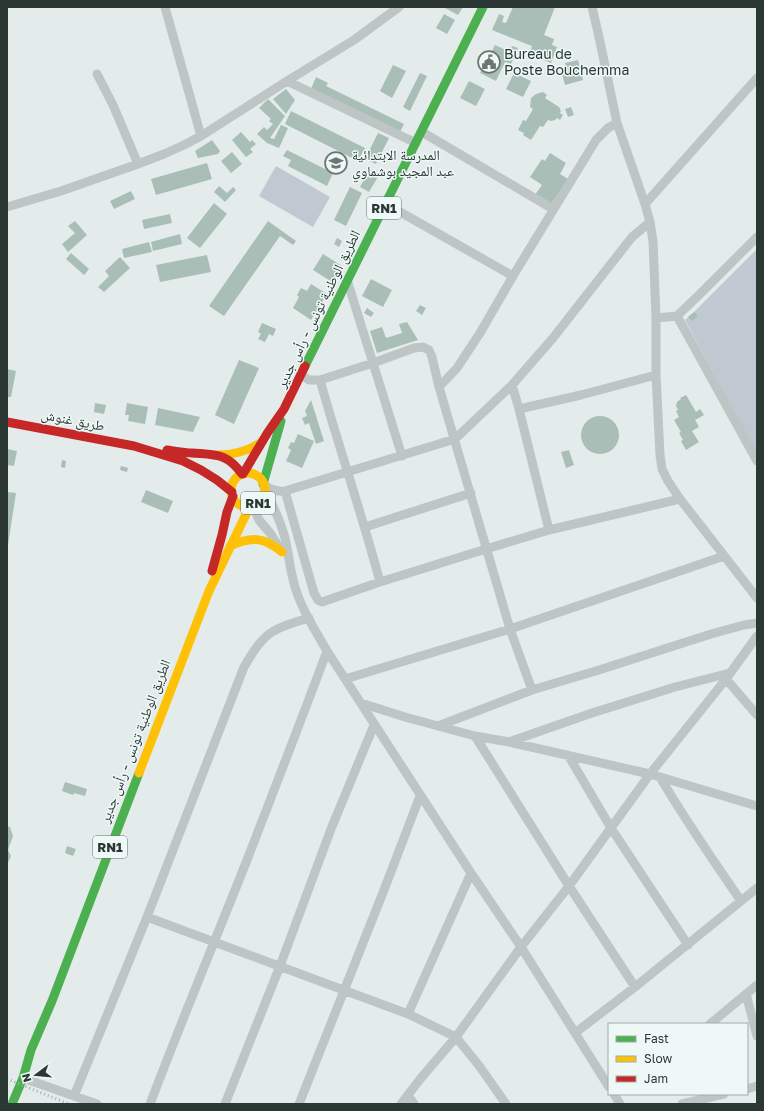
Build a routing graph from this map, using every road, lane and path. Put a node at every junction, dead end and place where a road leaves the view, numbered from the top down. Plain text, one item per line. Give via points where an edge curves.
1 (165, 7) edge
2 (399, 7) edge
3 (483, 7) edge
4 (592, 7) edge
5 (97, 74) dead end
6 (757, 78) edge
7 (287, 81) junction
8 (617, 123) junction
9 (422, 132) junction
10 (201, 136) junction
11 (416, 144) junction
12 (138, 164) junction
13 (386, 204) junction
14 (645, 204) junction
15 (7, 208) edge
16 (553, 209) junction
17 (650, 222) junction
18 (757, 237) edge
19 (513, 276) junction
20 (347, 280) junction
21 (677, 316) junction
22 (656, 318) junction
23 (373, 363) junction
24 (301, 375) junction
25 (656, 375) junction
26 (320, 380) junction
27 (512, 385) junction
28 (439, 387) junction
29 (284, 409) junction
30 (518, 409) junction
31 (7, 422) edge
32 (455, 439) junction
33 (262, 442) junction
34 (134, 446) junction
35 (218, 455) junction
36 (402, 456) junction
37 (757, 461) edge
38 (348, 472) junction
39 (243, 474) junction
40 (264, 485) junction
41 (285, 491) junction
42 (471, 492) junction
43 (232, 494) junction
44 (680, 499) junction
45 (252, 506) junction
46 (365, 527) junction
47 (549, 530) junction
48 (230, 546) junction
49 (486, 549) junction
50 (282, 552) junction
51 (724, 556) junction
52 (292, 574) junction
53 (380, 582) junction
54 (209, 591) junction
55 (757, 598) edge
56 (309, 618) junction
57 (757, 623) edge
58 (510, 629) junction
59 (757, 636) edge
60 (327, 651) junction
61 (728, 676) junction
62 (345, 679) junction
63 (532, 690) junction
64 (361, 703) junction
65 (757, 715) edge
66 (374, 725) junction
67 (438, 726) junction
68 (475, 736) junction
69 (509, 742) junction
70 (568, 755) junction
71 (650, 774) junction
72 (660, 777) junction
73 (420, 796) junction
74 (757, 806) edge
75 (611, 828) junction
76 (471, 873) junction
77 (569, 886) junction
78 (757, 888) edge
79 (741, 901) junction
80 (147, 917) junction
81 (213, 942) junction
82 (688, 945) junction
83 (521, 947) junction
84 (280, 966) junction
85 (757, 985) edge
86 (635, 987) junction
87 (344, 990) junction
88 (746, 994) junction
89 (408, 1014) junction
90 (711, 1023) edge
91 (575, 1033) junction
92 (757, 1036) edge
93 (456, 1037) junction
94 (23, 1078) junction
95 (608, 1085) edge
96 (408, 1095) junction
97 (720, 1095) edge
98 (74, 1096) junction
99 (12, 1104) edge
100 (97, 1104) edge
101 (150, 1104) edge
102 (225, 1104) edge
103 (299, 1104) edge
104 (401, 1104) edge
105 (414, 1104) edge
106 (506, 1104) edge
107 (682, 1104) edge

1 - 10 street
2 - 7 street via 354,40
3 - 9 main road, الطريق الوطنية تونس - رأس جدير / RN1
4 - 8 street
5 - 12 street
6 - 14 street
7 - 10 street
7 - 11 street
8 - 14 street
8 - 16 street via 596,140
9 - 11 main road, الطريق الوطنية تونس - رأس جدير / RN1
9 - 16 street
10 - 12 street
11 - 13 main road, الطريق الوطنية تونس - رأس جدير / RN1
12 - 15 street
13 - 19 street
13 - 20 main road, الطريق الوطنية تونس - رأس جدير / RN1
14 - 17 street
16 - 19 street
17 - 22 street
17 - 27 street via 632,237 553,338
18 - 21 street
19 - 28 street via 457,368
20 - 23 street
20 - 24 main road, الطريق الوطنية تونس - رأس جدير / RN1
21 - 22 street
21 - 37 street
22 - 25 street
23 - 26 street
23 - 28 street via 414,348 426,348 432,357
23 - 36 street
24 - 26 street via 309,380
24 - 29 main road, الطريق الوطنية تونس - رأس جدير / RN1
25 - 30 street
25 - 44 street via 662,469
26 - 38 street
27 - 30 street
27 - 32 street
28 - 32 street
29 - 33 main road, الطريق الوطنية تونس - رأس جدير / RN1
29 - 40 main road, الطريق الوطنية تونس - رأس جدير / RN1
30 - 47 street
31 - 34 main road, طريق غنوش
32 - 36 street
32 - 42 street
33 - 35 main road via 241,453
33 - 39 main road, الطريق الوطنية تونس - رأس جدير / RN1
34 - 35 main road
34 - 43 main road via 190,464 209,475
35 - 39 main road via 230,460
36 - 38 street
38 - 41 street
38 - 46 street
39 - 40 main road, RN1 via 258,476
39 - 43 main road, RN1 via 233,483
40 - 41 street via 274,491
40 - 45 main road, RN1 via 265,491 261,500
40 - 52 street via 279,520
41 - 53 street via 314,594 318,600 326,602
42 - 46 street
42 - 49 street
43 - 45 main road, RN1 via 240,504
43 - 54 main road, الطريق الوطنية تونس - رأس جدير / RN1
44 - 47 street
44 - 51 street
45 - 48 main road, الطريق الوطنية تونس - رأس جدير / RN1
45 - 50 street
46 - 53 street
47 - 49 street
48 - 50 main road via 243,540 257,539 270,543
48 - 54 main road, الطريق الوطنية تونس - رأس جدير / RN1
49 - 53 street
49 - 58 street
50 - 52 street
51 - 55 street
51 - 58 street
52 - 56 street
54 - 94 main road, الطريق الوطنية تونس - رأس جدير / RN1 via 55,994 31,1050
56 - 60 street
56 - 80 street via 269,634 248,660
57 - 63 street via 711,634
58 - 62 street
58 - 63 street
59 - 61 street
60 - 62 street
60 - 81 street
61 - 65 street
61 - 69 street via 675,687
61 - 71 street
62 - 64 street
63 - 67 street
64 - 66 street
64 - 67 street
66 - 73 street
66 - 84 street via 331,829
67 - 68 street
68 - 69 street
68 - 77 street
69 - 70 street
70 - 71 street
70 - 75 street
71 - 72 street
71 - 75 street
72 - 74 street
72 - 79 street via 698,839
73 - 76 street
73 - 87 street
75 - 77 street
75 - 82 street
76 - 83 street
76 - 89 street
77 - 83 street
77 - 86 street
78 - 79 street
79 - 82 street
80 - 81 street
80 - 98 street
81 - 84 street
81 - 101 street
82 - 86 street
83 - 91 street
83 - 93 street
84 - 87 street
84 - 102 street
85 - 88 street
86 - 91 street
87 - 89 street
87 - 103 street
88 - 90 street
88 - 92 street
89 - 93 street
91 - 95 street
93 - 96 street
93 - 106 street
94 - 98 street
94 - 99 main road, الطريق الوطنية تونس - رأس جدير / RN1
96 - 104 street
96 - 105 street
97 - 107 street
98 - 100 street

